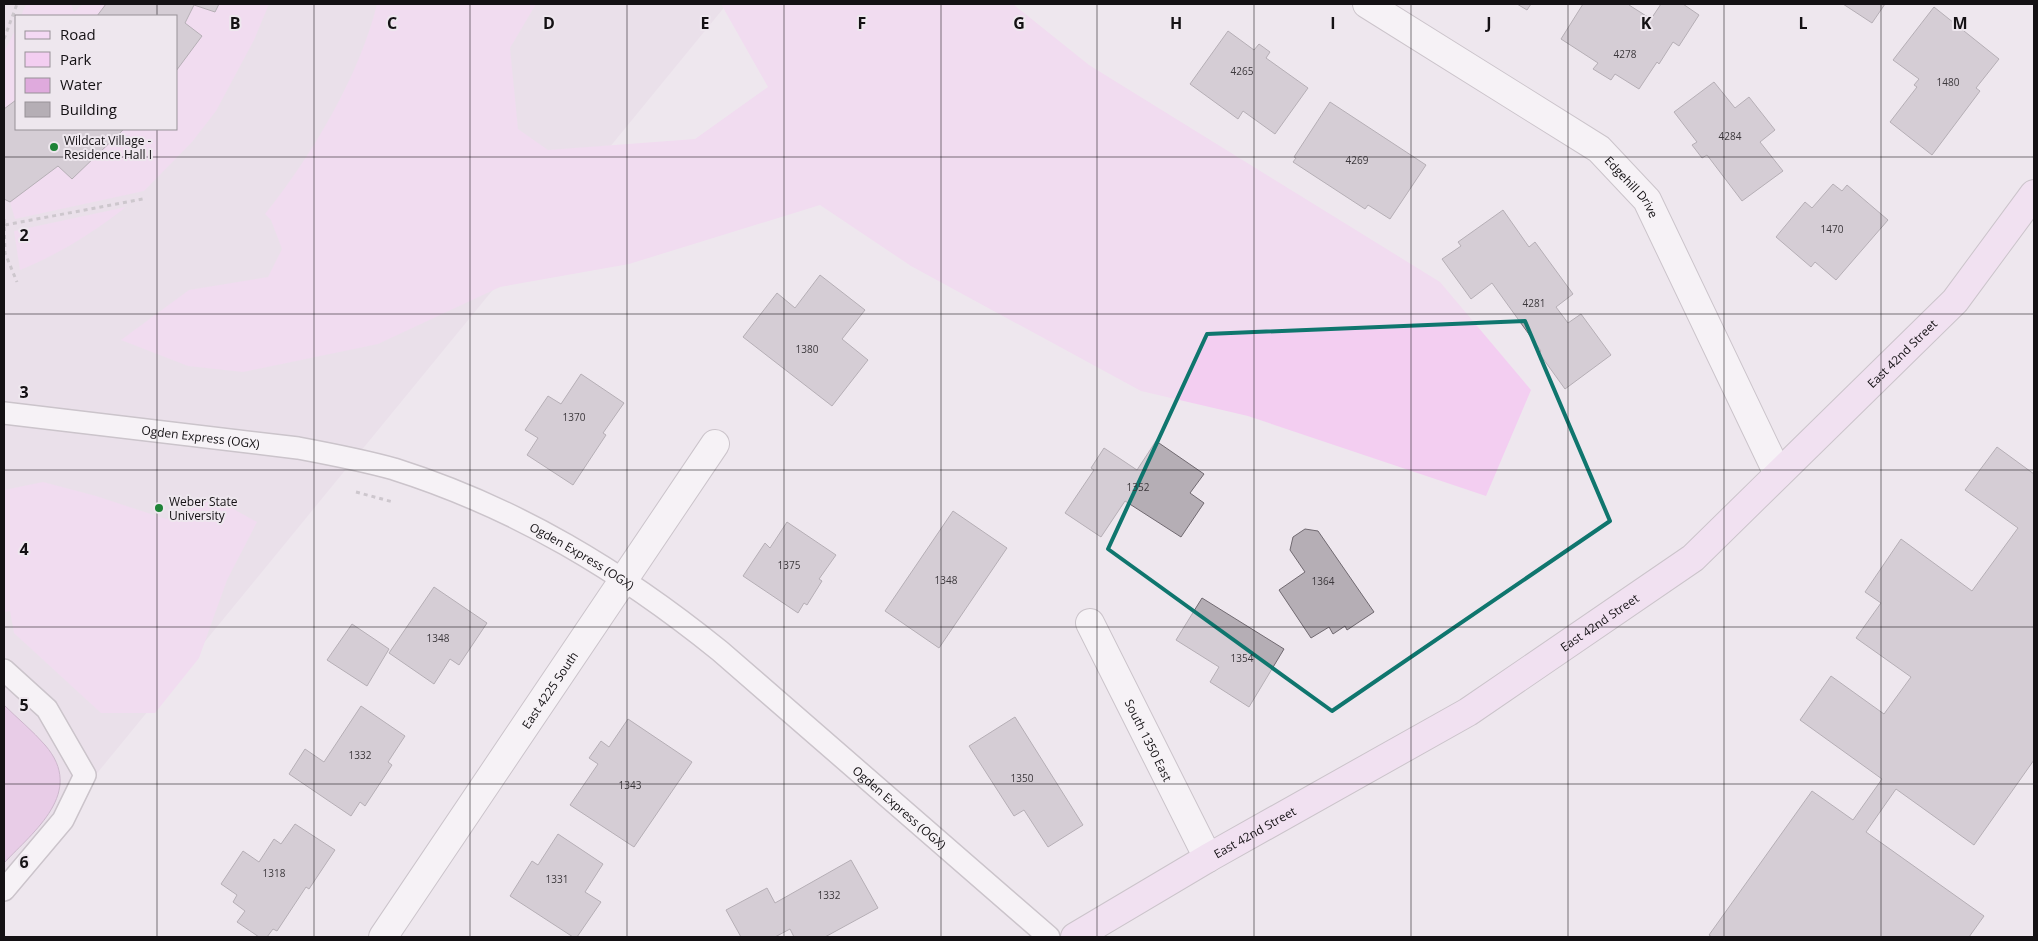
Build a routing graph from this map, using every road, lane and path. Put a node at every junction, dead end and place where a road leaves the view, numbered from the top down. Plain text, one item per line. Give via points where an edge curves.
1 (17, 4) edge
2 (1367, 4) edge
3 (4, 39) edge
4 (2034, 194) edge
5 (143, 199) dead end
6 (4, 220) edge
7 (4, 225) edge
8 (4, 253) edge
9 (17, 282) dead end
10 (4, 413) edge
11 (715, 444) dead end
12 (1778, 474) junction
13 (350, 491) dead end
14 (395, 503) dead end
15 (624, 579) junction
16 (1090, 623) dead end
17 (4, 670) edge
18 (1208, 858) junction
19 (4, 890) edge
20 (383, 937) edge
21 (1049, 937) edge
22 (1075, 937) edge

1 - 3 path
2 - 12 street, Edgehill Drive via 1599,149 1648,200
4 - 12 street, East 42nd Street via 1955,301
5 - 7 path
6 - 7 path
7 - 8 path
8 - 9 path
10 - 15 lane, Ogden Express (OGX) via 298,448 393,469 497,508 574,548
11 - 15 street, East 4225 South
12 - 18 street, East 42nd Street via 1693,558 1468,712
13 - 14 path
15 - 20 street, East 4225 South
15 - 21 lane, Ogden Express (OGX) via 673,613 720,652
16 - 18 street, South 1350 East
17 - 19 lane via 47,709 85,775 63,820
18 - 22 street, East 42nd Street

